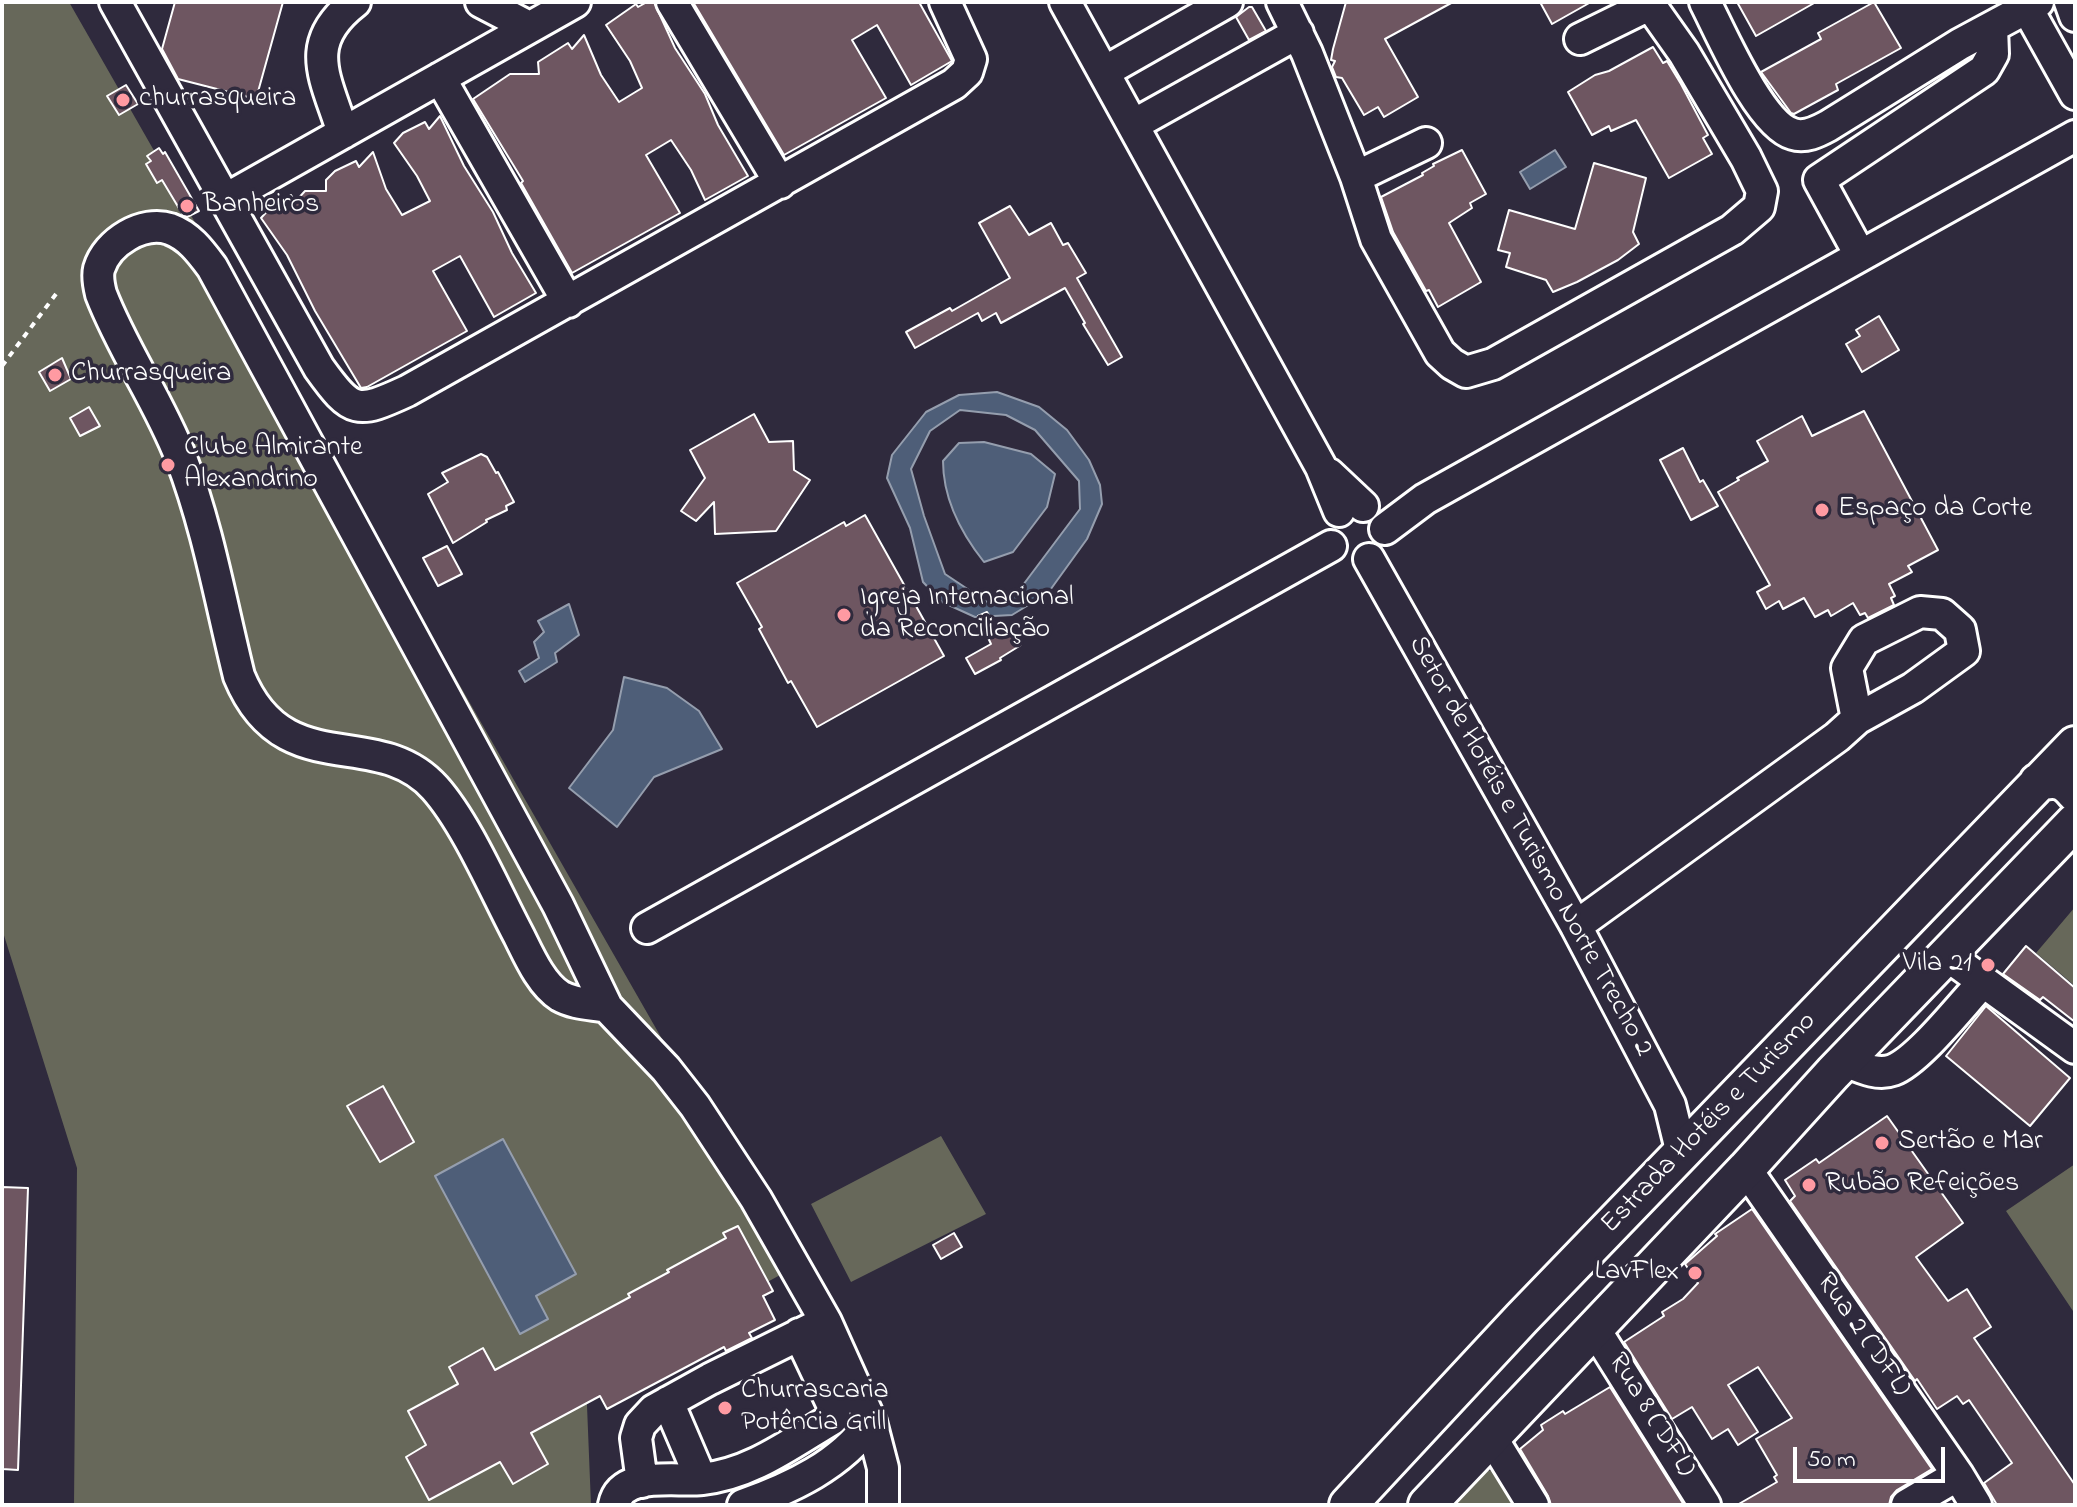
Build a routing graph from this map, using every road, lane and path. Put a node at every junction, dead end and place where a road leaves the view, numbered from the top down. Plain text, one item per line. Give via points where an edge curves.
1 (115, 2) edge
2 (355, 2) edge
3 (481, 2) edge
4 (575, 2) edge
5 (672, 2) edge
6 (945, 2) edge
7 (1065, 2) edge
8 (1227, 2) edge
9 (1282, 2) edge
10 (1705, 2) edge
11 (2070, 2) edge
12 (1648, 3) edge
13 (2032, 5) edge
14 (2075, 16) edge
15 (529, 27) junction
16 (1992, 27) junction
17 (1298, 33) junction
18 (1580, 39) dead end
19 (1104, 72) junction
20 (440, 78) junction
21 (2075, 94) edge
22 (1133, 125) junction
23 (343, 133) junction
24 (2075, 136) edge
25 (1426, 143) dead end
26 (1356, 177) junction
27 (780, 183) junction
28 (224, 200) junction
29 (1860, 255) junction
30 (56, 294) dead end
31 (568, 302) junction
32 (2, 366) edge
33 (1368, 528) junction
34 (1331, 546) junction
35 (1857, 719) dead end
36 (2075, 745) edge
37 (2038, 782) junction
38 (2075, 793) edge
39 (2075, 822) edge
40 (1576, 926) junction
41 (647, 928) dead end
42 (1948, 956) junction
43 (1983, 982) junction
44 (607, 1007) junction
45 (1796, 1036) junction
46 (2075, 1048) edge
47 (1839, 1067) junction
48 (1670, 1105) junction
49 (1716, 1119) junction
50 (1682, 1154) junction
51 (1746, 1169) junction
52 (812, 1328) junction
53 (1594, 1328) junction
54 (668, 1402) junction
55 (871, 1422) junction
56 (1490, 1435) junction
57 (1958, 1475) junction
58 (701, 1479) junction
59 (642, 1482) junction
60 (1359, 1504) edge
61 (614, 1505) edge
62 (743, 1505) edge
63 (883, 1505) edge
64 (1427, 1505) edge
65 (1533, 1505) edge
66 (1705, 1505) edge
67 (1907, 1505) edge
68 (1976, 1505) edge

1 - 28 street
2 - 23 street via 328,30 321,51
3 - 15 street
4 - 15 street
5 - 27 street
6 - 27 street via 971,57 965,75
7 - 19 street
8 - 19 street
9 - 17 street
10 - 16 street via 1760,104 1779,127 1797,135 1828,126
11 - 14 street
12 - 18 street
12 - 26 street via 1684,53 1760,187 1757,210 1732,230 1493,364 1466,372 1440,353 1404,291 1369,221
13 - 16 street
13 - 21 street
15 - 20 street
16 - 29 street via 1993,54 1984,70 1819,180
17 - 22 street
17 - 26 street
19 - 22 street
20 - 23 street
20 - 31 street
22 - 33 street via 1321,467
23 - 28 street
24 - 29 street
25 - 26 street
27 - 31 street
28 - 31 street via 319,368 340,395 358,407 371,407 407,391
29 - 33 street
30 - 32 path
33 - 34 street via 1329,527
33 - 34 street via 1358,562 1347,561
33 - 40 street, Setor de Hotéis e Turismo Norte Trecho 2 via 1388,589
34 - 41 street
35 - 40 street
36 - 37 main road, Estrada Hotéis e Turismo
37 - 38 main road via 2059,779
37 - 45 main road, Estrada Hotéis e Turismo
39 - 42 main road, Estrada Hotéis e Turismo
40 - 48 street, Setor de Hotéis e Turismo Norte Trecho 2
42 - 43 street
42 - 47 main road, Estrada Hotéis e Turismo
43 - 46 street
43 - 47 street via 1901,1065 1871,1071
44 - 44 street via 568,1000 547,983 452,811 428,781 392,759 332,750 286,734 251,700 239,676 195,496 98,285 102,261 132,233 148,227 169,229 189,240 212,267 551,893
44 - 52 street via 695,1106 756,1199
45 - 47 main road via 1814,1038
45 - 49 main road, Estrada Hotéis e Turismo
47 - 51 main road, Estrada Hotéis e Turismo
48 - 49 street
48 - 50 street, Setor de Hotéis e Turismo Norte Trecho 2
49 - 50 main road, Estrada Hotéis e Turismo
50 - 60 main road, Estrada Hotéis e Turismo via 1522,1318
51 - 53 main road, Estrada Hotéis e Turismo
51 - 57 street, Rua 2 (DFL)
52 - 54 street
52 - 55 street
52 - 58 street via 835,1410 832,1419 752,1466
53 - 56 main road, Estrada Hotéis e Turismo
53 - 66 street, Rua 8 (DFL)
54 - 58 street
54 - 59 street via 637,1432
55 - 62 street via 840,1457
55 - 63 street via 883,1468
56 - 64 main road, Estrada Hotéis e Turismo
56 - 65 street
57 - 67 street
57 - 68 street, Rua 2 (DFL)
58 - 59 street
59 - 61 street via 622,1488

